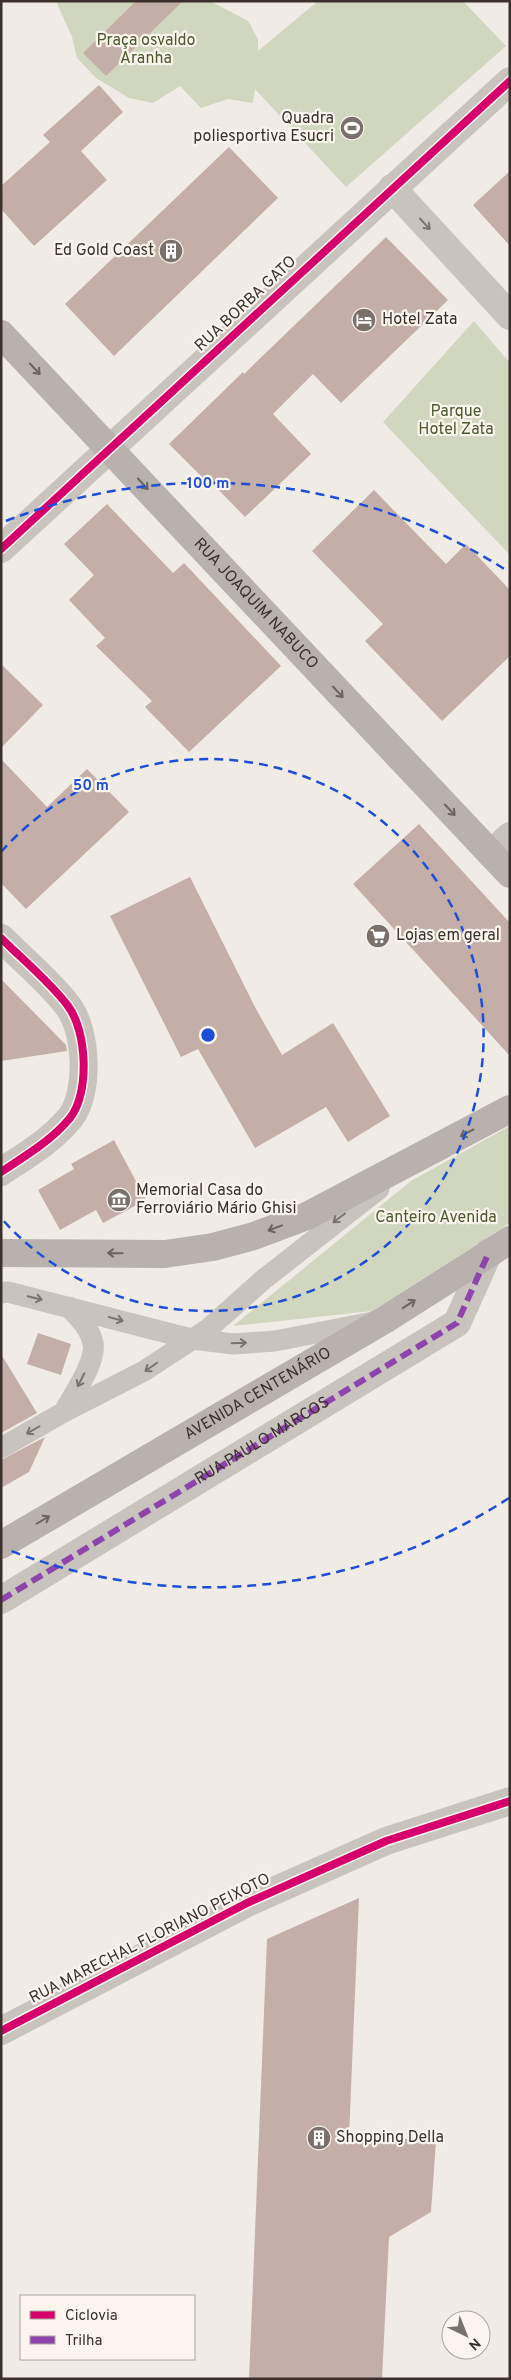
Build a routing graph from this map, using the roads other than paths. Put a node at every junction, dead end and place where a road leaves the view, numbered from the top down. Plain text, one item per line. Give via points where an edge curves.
1 (510, 81) edge
2 (392, 188) junction
3 (510, 316) edge
4 (1, 334) edge
5 (110, 449) junction
6 (1, 548) edge
7 (500, 845) edge
8 (510, 874) edge
9 (1, 938) edge
10 (510, 1110) edge
11 (420, 1158) junction
12 (1, 1172) edge
13 (500, 1246) edge
14 (1, 1253) edge
15 (1, 1293) edge
16 (69, 1307) junction
17 (386, 1319) junction
18 (190, 1339) junction
19 (64, 1412) junction
20 (1, 1448) edge
21 (1, 1545) edge
22 (1, 1600) edge
23 (510, 1801) edge
24 (1, 2031) edge

1 - 2 street, RUA BORBA GATO
2 -> 3 street
2 - 5 street, RUA BORBA GATO
4 -> 5 main road, RUA JOAQUIM NABUCO
5 - 6 street, RUA BORBA GATO
5 -> 7 main road, RUA JOAQUIM NABUCO
7 - 8 main road, RUA JOAQUIM NABUCO
9 - 12 street via 68,1005 79,1023 84,1056 79,1097 72,1116 50,1139
10 -> 11 main road
11 -> 14 main road via 307,1216 214,1247 165,1254
11 -> 18 lane via 337,1220 208,1329
17 -> 13 main road, AVENIDA CENTENÁRIO
13 - 22 street, RUA PAULO MARCOS via 457,1323
15 -> 16 lane
16 -> 18 lane
16 -> 19 lane via 85,1325 94,1343 92,1359
18 -> 17 lane via 234,1344 275,1341
21 -> 17 main road, AVENIDA CENTENÁRIO
18 -> 19 lane via 144,1371
19 -> 20 lane
23 - 24 street, RUA MARECHAL FLORIANO PEIXOTO via 386,1841 248,1903

